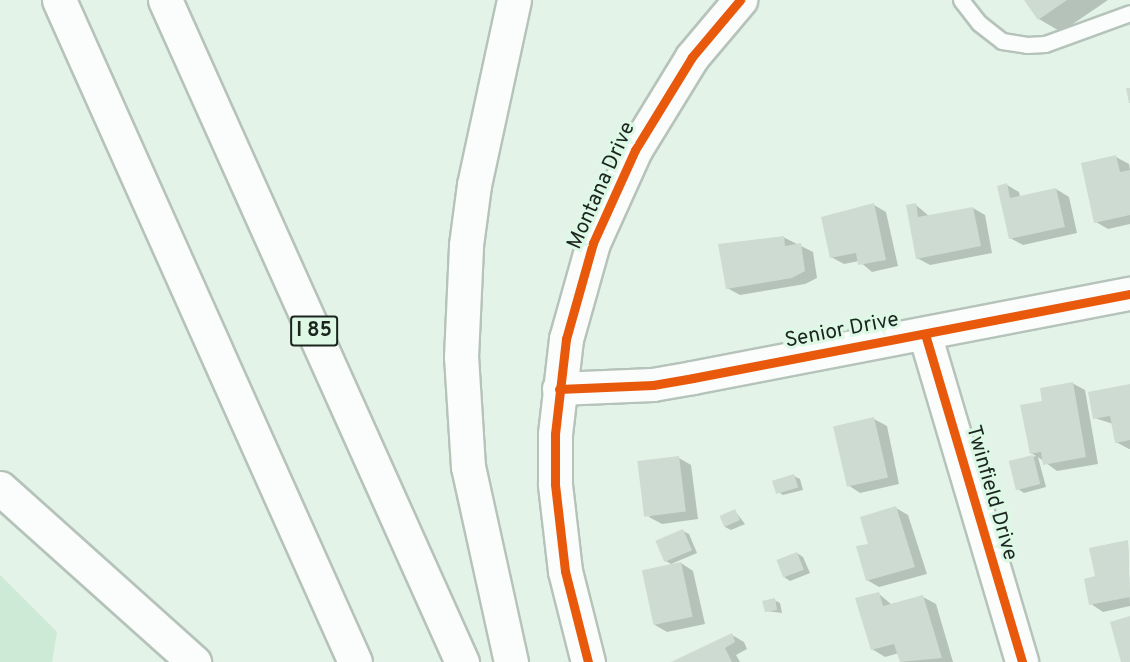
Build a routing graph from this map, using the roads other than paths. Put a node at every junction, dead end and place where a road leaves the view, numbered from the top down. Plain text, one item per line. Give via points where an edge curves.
1 (59, 0) edge
2 (165, 0) edge
3 (514, 0) edge
4 (740, 0) edge
5 (961, 0) edge
6 (1130, 13) edge
7 (1130, 294) edge
8 (926, 334) junction
9 (559, 389) junction
10 (0, 488) edge
11 (194, 662) edge
12 (355, 662) edge
13 (462, 662) edge
14 (511, 662) edge
15 (588, 662) edge
16 (1022, 662) edge

1 - 12 main road
2 - 13 main road, I 85
3 - 14 main road via 474,185 464,267 461,357 468,467
4 - 9 main road, Montana Drive via 663,100 612,197 578,290
5 - 6 lane via 979,23 1002,41 1027,45 1046,44
7 - 8 street, Senior Drive
8 - 9 street, Senior Drive via 653,385
8 - 16 street, Twinfield Drive
9 - 15 main road, Montana Drive via 555,434 558,529
10 - 11 main road

